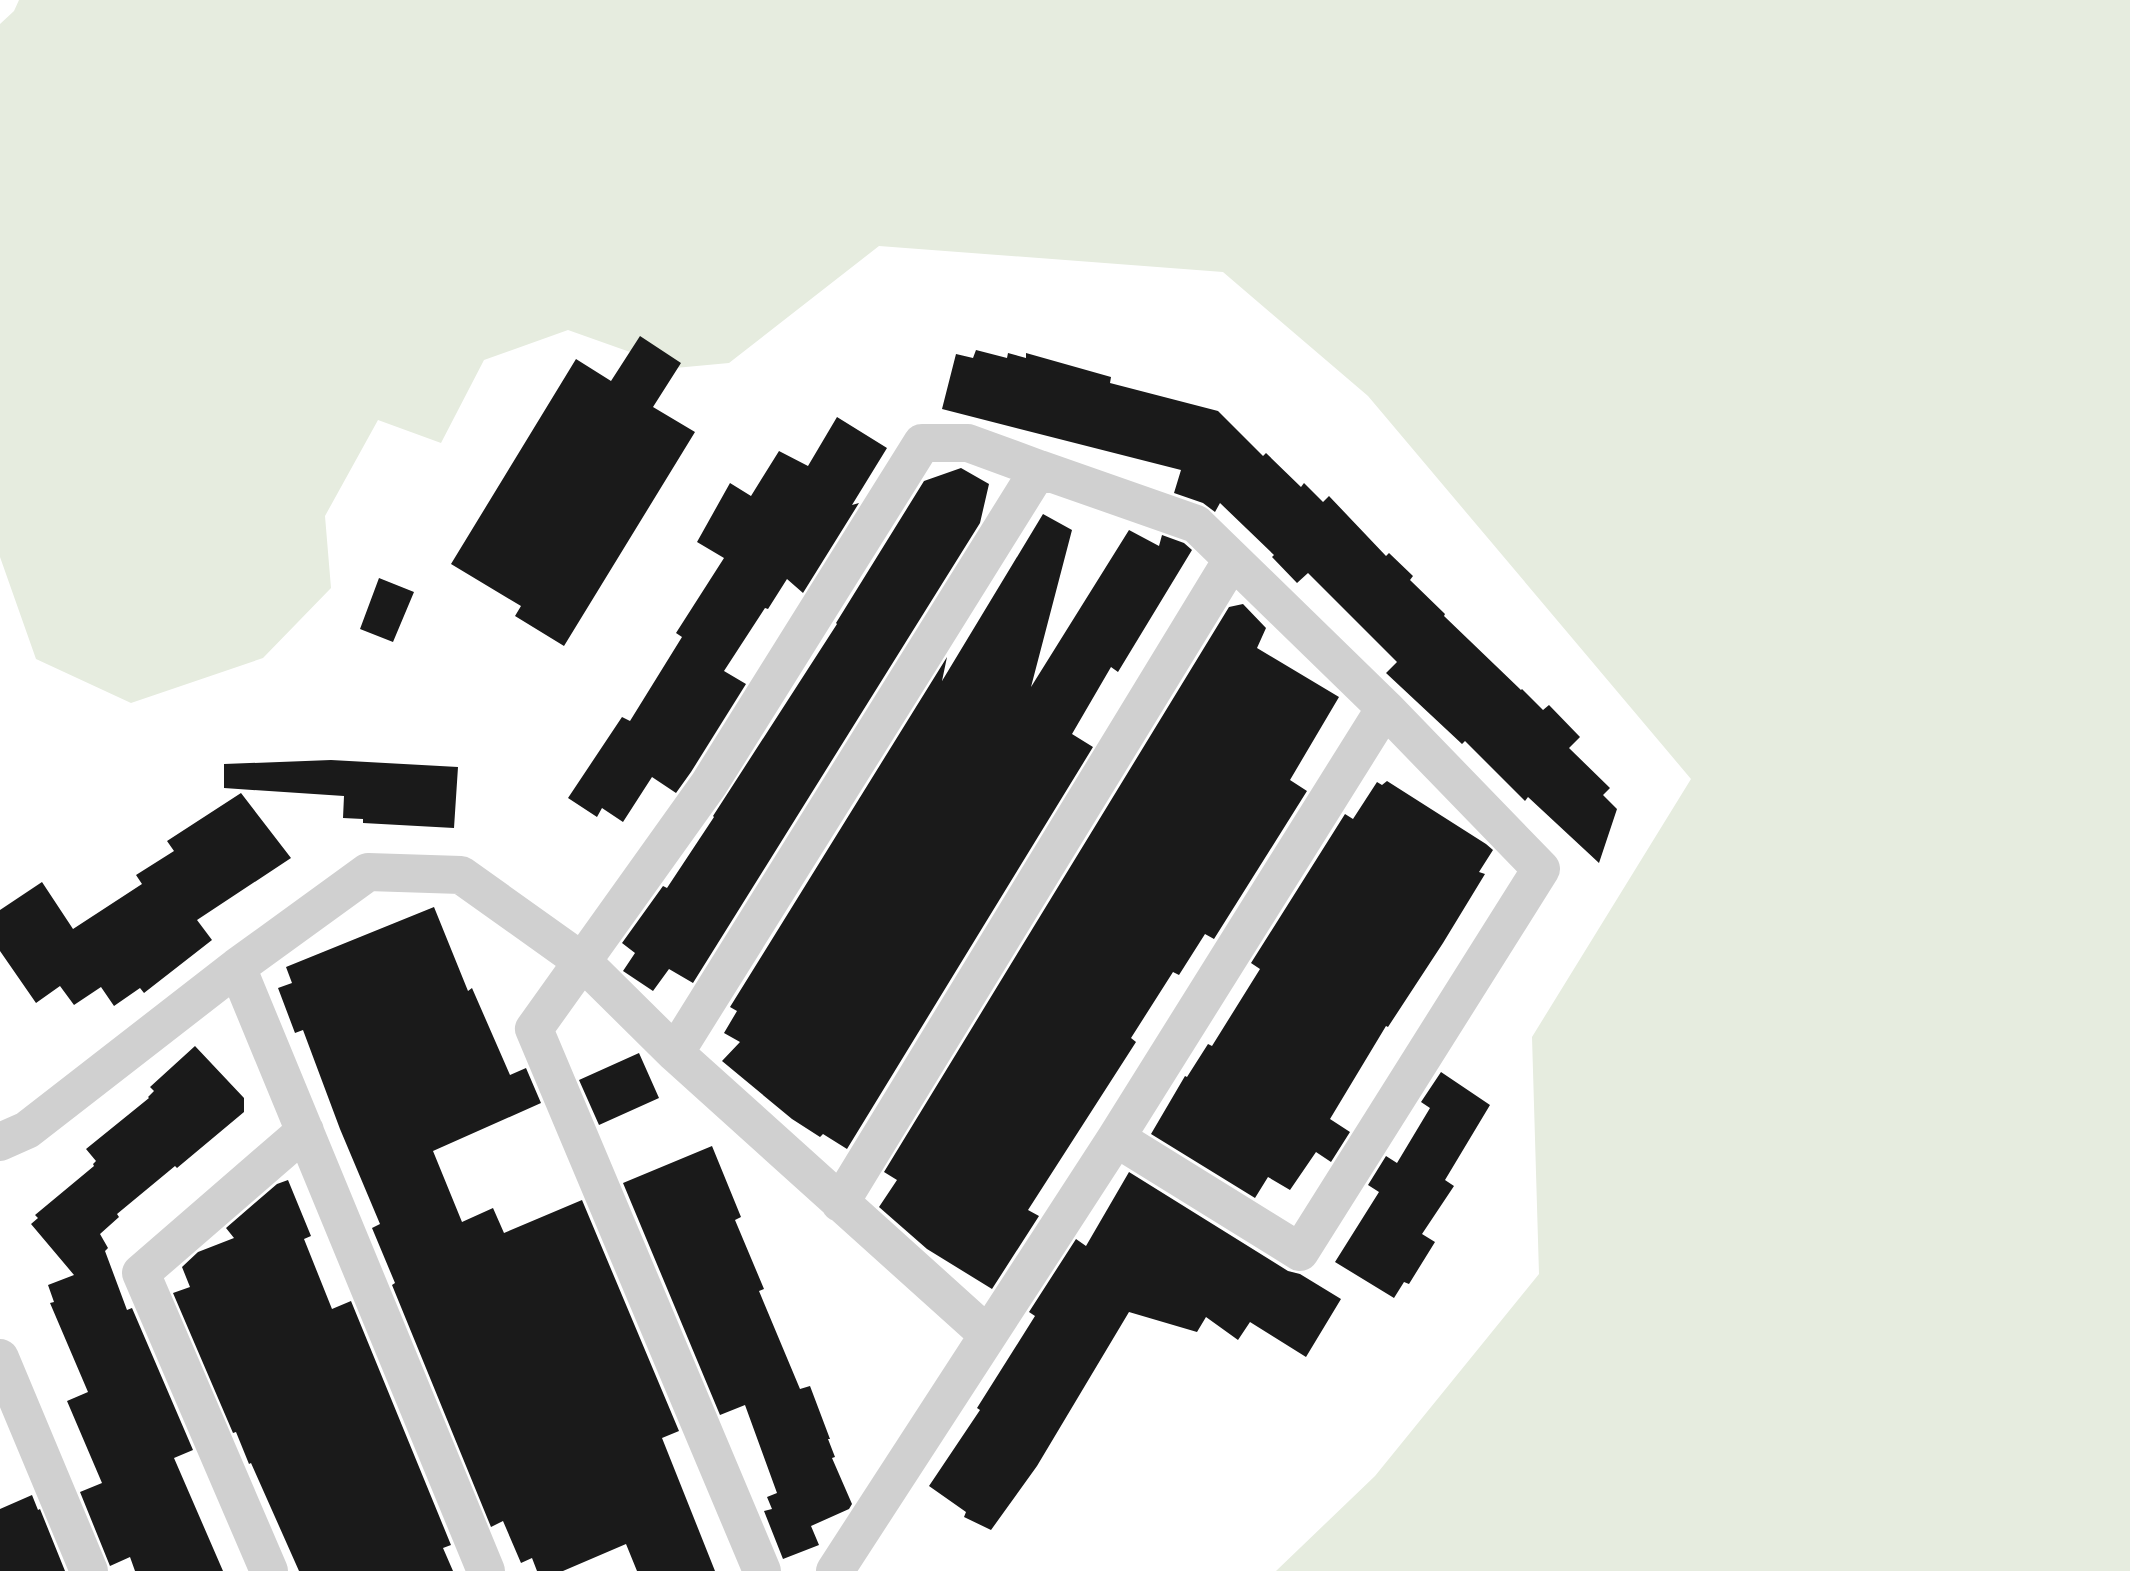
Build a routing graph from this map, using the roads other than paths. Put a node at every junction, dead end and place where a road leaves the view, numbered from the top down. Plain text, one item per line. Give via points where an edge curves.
1 (1039, 469) junction
2 (1232, 560) junction
3 (1385, 708) junction
4 (583, 962) junction
5 (237, 967) junction
6 (675, 1053) junction
7 (305, 1131) junction
8 (1116, 1138) junction
9 (0, 1142) edge
10 (840, 1203) junction
11 (988, 1335) junction
12 (0, 1358) edge
13 (89, 1571) edge
14 (270, 1571) edge
15 (486, 1571) edge
16 (762, 1571) edge
17 (835, 1571) edge

1 - 2 street via 1195,524
1 - 4 street via 968,443 922,443 709,784
1 - 6 street
2 - 3 street
2 - 10 street
3 - 8 street
3 - 8 street via 1541,869 1300,1252
4 - 5 street via 461,875 368,872
4 - 6 street
4 - 16 street via 534,1029
5 - 7 street
5 - 9 street via 27,1130
6 - 10 street
7 - 14 street via 141,1273
7 - 15 street
8 - 11 street
10 - 11 street
11 - 17 street
12 - 13 street

